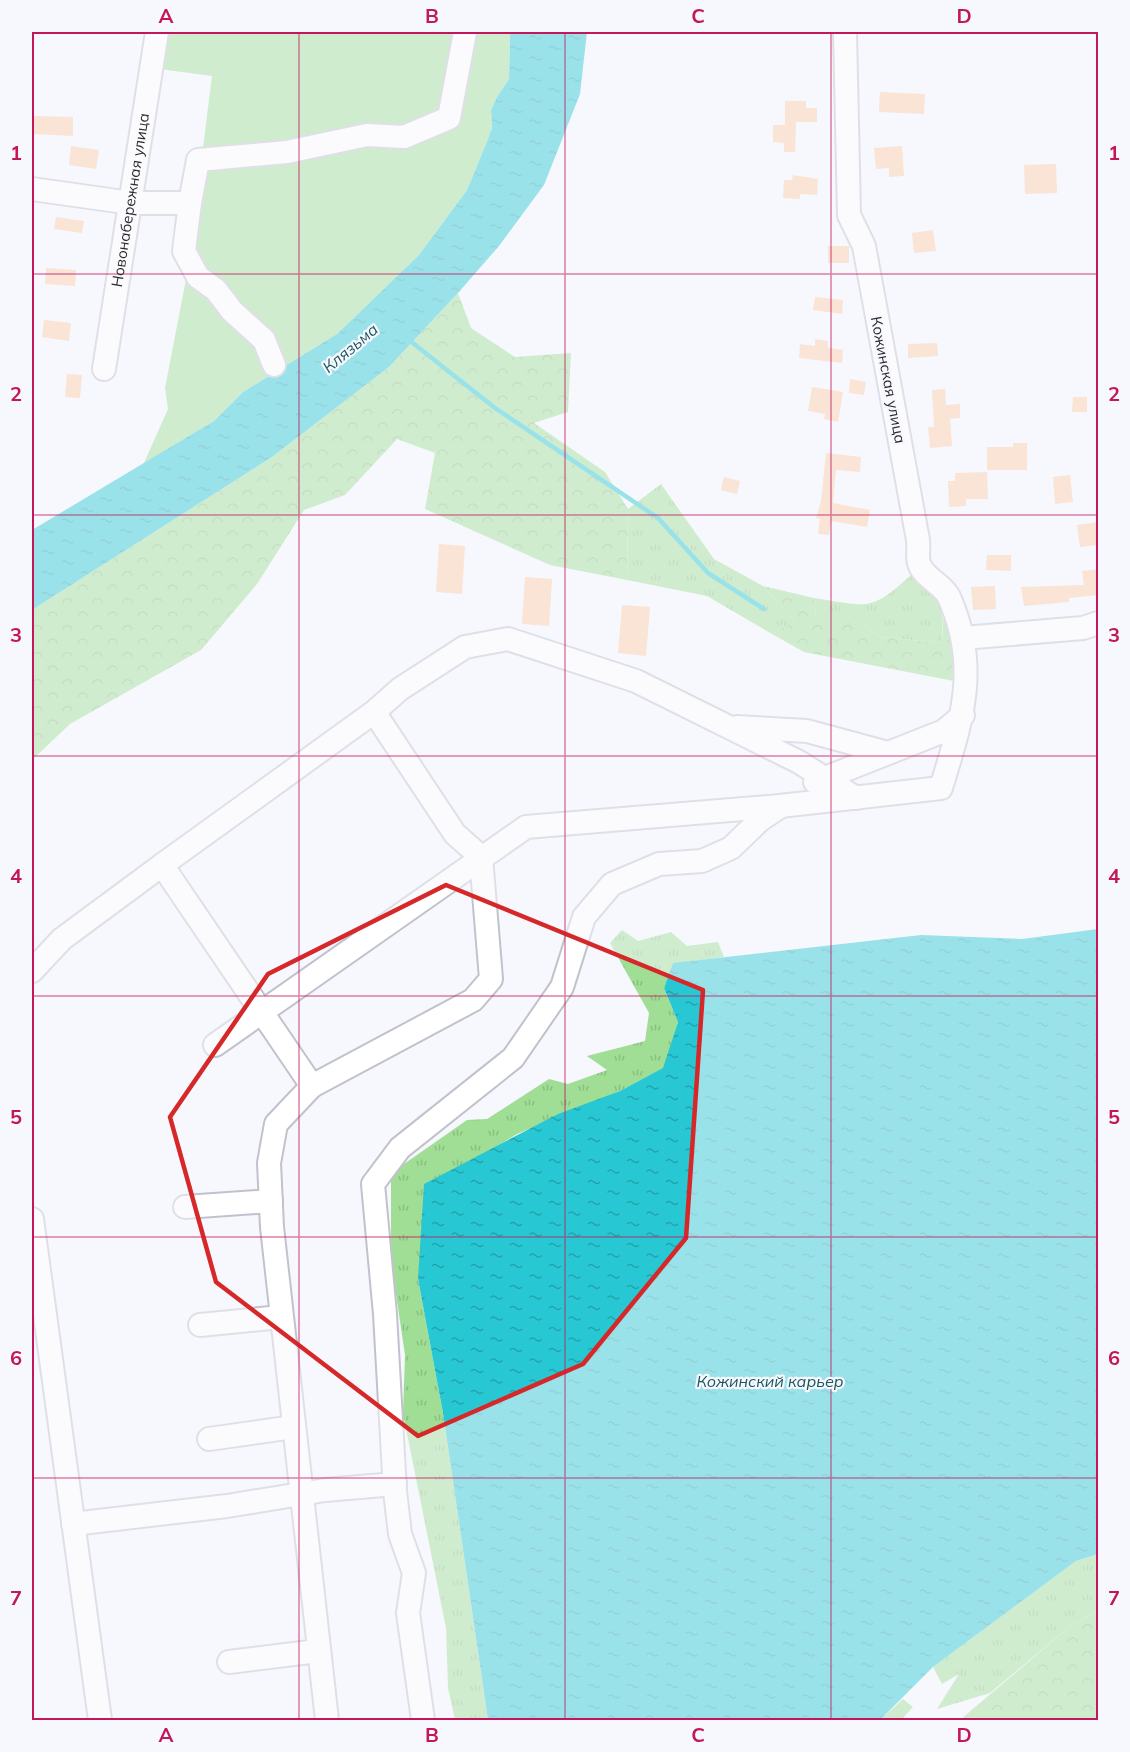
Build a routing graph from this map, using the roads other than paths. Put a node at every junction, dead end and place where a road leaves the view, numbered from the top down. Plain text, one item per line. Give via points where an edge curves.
1 (157, 32) edge
2 (465, 32) edge
3 (845, 32) edge
4 (32, 189) edge
5 (131, 203) junction
6 (190, 203) junction
7 (274, 365) dead end
8 (104, 369) dead end
9 (1098, 624) edge
10 (963, 638) junction
11 (374, 712) junction
12 (963, 716) junction
13 (724, 726) junction
14 (888, 753) junction
15 (822, 777) junction
16 (856, 798) junction
17 (780, 806) junction
18 (481, 857) junction
19 (162, 864) junction
20 (32, 971) edge
21 (261, 1011) junction
22 (214, 1045) dead end
23 (312, 1086) junction
24 (271, 1201) junction
25 (184, 1207) dead end
26 (32, 1219) edge
27 (281, 1317) junction
28 (200, 1325) dead end
29 (293, 1427) junction
30 (209, 1439) dead end
31 (395, 1485) junction
32 (300, 1494) junction
33 (73, 1524) junction
34 (318, 1651) junction
35 (229, 1662) dead end
36 (100, 1720) edge
37 (327, 1720) edge
38 (423, 1720) edge

1 - 5 street, Новонабережная улица
2 - 6 street via 449,118 405,137 367,135 287,152 198,160
3 - 10 street, Кожинская улица via 849,214 864,246 918,540 919,565 944,588
4 - 5 street
5 - 6 street
5 - 8 street, Новонабережная улица
6 - 7 street via 184,251 198,277 216,290 232,311 264,340
9 - 10 street
10 - 12 street, Кожинская улица via 967,670
11 - 13 street via 400,689 465,647 508,639 636,681
11 - 18 street via 455,834
11 - 19 street
12 - 14 street via 944,731
12 - 16 street, Кожинская улица via 941,788
13 - 14 street via 807,731
13 - 15 street via 800,762
14 - 15 street
15 - 16 street
15 - 17 street
16 - 17 street
17 - 18 street via 526,827
17 - 31 street via 731,848 702,861 659,864 612,884 584,917 562,987 513,1058 400,1148 373,1184
18 - 21 street
18 - 23 street via 491,979 473,1000
19 - 20 street via 62,939
19 - 21 street
21 - 22 street
21 - 23 street
23 - 24 street via 276,1124 269,1163
24 - 25 street
24 - 27 street
26 - 33 street
27 - 28 street
27 - 29 street
29 - 30 street
29 - 32 street
31 - 32 street
31 - 38 street via 400,1534 414,1573 408,1613
32 - 33 street
32 - 34 street
33 - 36 street
34 - 35 street
34 - 37 street

